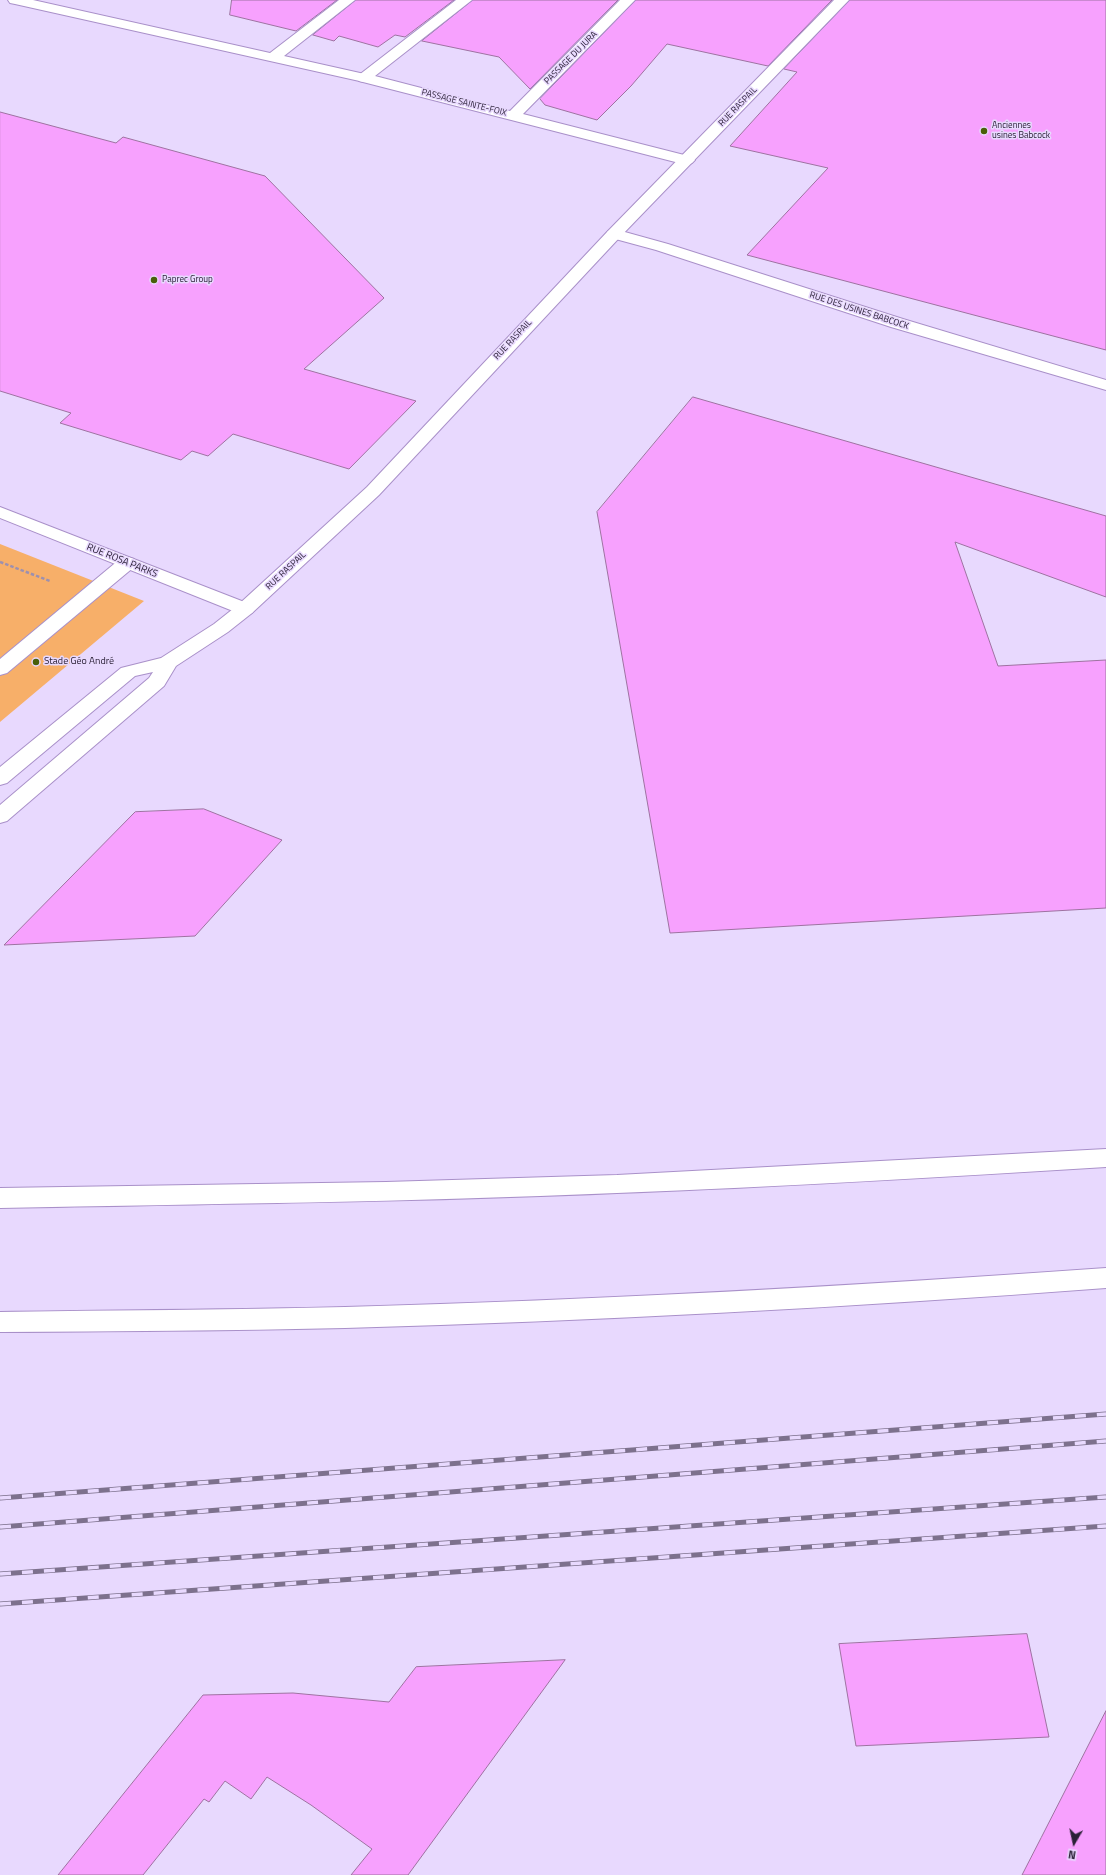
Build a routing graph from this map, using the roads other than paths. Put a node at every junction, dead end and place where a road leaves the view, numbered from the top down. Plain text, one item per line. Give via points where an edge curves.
1 (15, 0) edge
2 (348, 0) edge
3 (465, 0) edge
4 (628, 0) edge
5 (842, 0) edge
6 (272, 58) junction
7 (364, 78) junction
8 (513, 116) junction
9 (687, 160) junction
10 (614, 234) junction
11 (1106, 385) edge
12 (0, 512) edge
13 (127, 563) junction
14 (245, 609) junction
15 (168, 662) junction
16 (0, 669) edge
17 (0, 778) edge
18 (0, 816) edge
19 (1106, 1158) edge
20 (0, 1198) edge
21 (1106, 1278) edge
22 (0, 1322) edge

1 - 6 main road, PASSAGE SAINTE-FOIX
2 - 6 main road
3 - 7 main road
4 - 8 main road, PASSAGE DU JURA
5 - 9 main road, RUE RASPAIL
6 - 7 main road, PASSAGE SAINTE-FOIX
7 - 8 main road, PASSAGE SAINTE-FOIX
8 - 9 main road, PASSAGE SAINTE-FOIX
9 - 10 main road, RUE RASPAIL
10 - 11 main road, RUE DES USINES BABCOCK via 897,323
10 - 14 main road, RUE RASPAIL via 372,490
12 - 13 main road, RUE ROSA PARKS
13 - 14 main road, RUE ROSA PARKS
13 - 16 main road
14 - 15 main road, RUE RASPAIL via 221,628
15 - 17 main road via 128,672
15 - 18 main road via 157,682
19 - 20 main road via 615,1184 290,1194
21 - 22 main road via 953,1290 599,1308 240,1320

